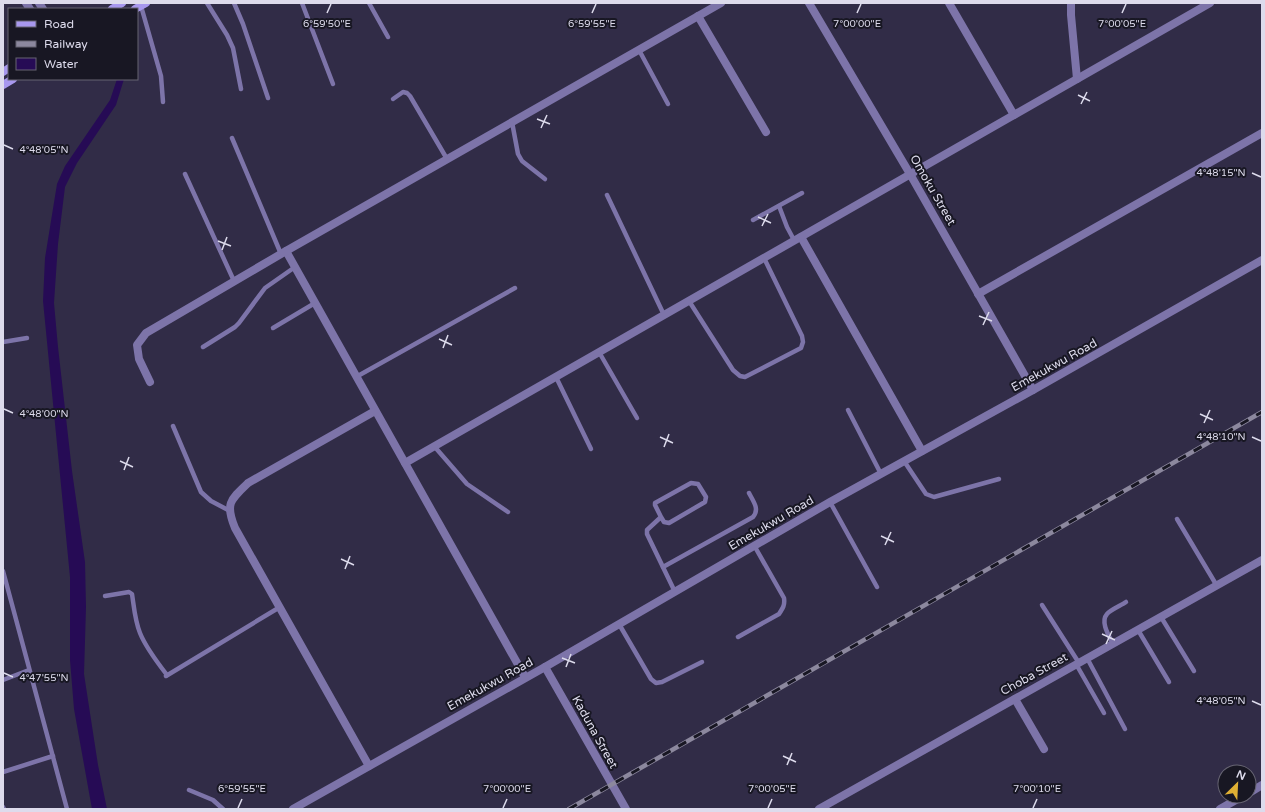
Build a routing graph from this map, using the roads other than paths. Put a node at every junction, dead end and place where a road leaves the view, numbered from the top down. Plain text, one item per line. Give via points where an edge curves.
1 (207, 3) edge
2 (234, 3) edge
3 (302, 3) edge
4 (369, 3) edge
5 (721, 3) edge
6 (809, 3) edge
7 (949, 3) edge
8 (1071, 3) edge
9 (1210, 3) edge
10 (141, 6) edge
11 (698, 16) junction
12 (388, 37) dead end
13 (639, 50) junction
14 (1078, 79) junction
15 (333, 84) dead end
16 (241, 89) dead end
17 (268, 98) dead end
18 (393, 99) dead end
19 (163, 102) dead end
20 (668, 104) dead end
21 (1014, 115) junction
22 (512, 122) junction
23 (766, 132) dead end
24 (1262, 133) edge
25 (232, 138) dead end
26 (447, 159) junction
27 (185, 174) dead end
28 (910, 174) junction
29 (545, 179) dead end
30 (802, 193) dead end
31 (607, 195) dead end
32 (779, 206) junction
33 (754, 220) dead end
34 (797, 239) junction
35 (283, 253) junction
36 (764, 258) junction
37 (1262, 260) edge
38 (295, 267) junction
39 (234, 281) junction
40 (515, 288) dead end
41 (978, 294) junction
42 (689, 300) junction
43 (315, 303) junction
44 (664, 315) junction
45 (273, 328) dead end
46 (27, 338) dead end
47 (3, 342) edge
48 (203, 347) dead end
49 (599, 352) junction
50 (356, 376) junction
51 (556, 377) junction
52 (150, 382) dead end
53 (1033, 390) junction
54 (848, 410) dead end
55 (375, 411) junction
56 (638, 418) dead end
57 (173, 426) dead end
58 (434, 446) junction
59 (591, 449) dead end
60 (922, 451) junction
61 (904, 461) junction
62 (404, 463) junction
63 (881, 474) junction
64 (999, 480) dead end
65 (749, 493) dead end
66 (830, 502) junction
67 (230, 511) junction
68 (508, 512) dead end
69 (661, 517) junction
70 (1177, 519) dead end
71 (755, 547) junction
72 (1262, 560) edge
73 (663, 567) junction
74 (3, 572) edge
75 (1217, 586) junction
76 (877, 587) dead end
77 (675, 592) junction
78 (105, 596) dead end
79 (1126, 602) dead end
80 (1042, 605) dead end
81 (280, 607) junction
82 (1161, 617) junction
83 (619, 624) junction
84 (1138, 630) junction
85 (738, 637) dead end
86 (1113, 644) junction
87 (1087, 658) junction
88 (702, 662) dead end
89 (1078, 664) junction
90 (545, 667) junction
91 (30, 670) junction
92 (1194, 671) dead end
93 (525, 677) junction
94 (3, 680) edge
95 (1169, 682) dead end
96 (1015, 699) junction
97 (1104, 713) dead end
98 (1125, 729) dead end
99 (1044, 749) dead end
100 (53, 756) junction
101 (369, 766) junction
102 (3, 772) edge
103 (189, 790) dead end
104 (1229, 804) edge
105 (68, 809) edge
106 (223, 809) edge
107 (293, 809) edge
108 (626, 809) edge
109 (818, 809) edge
110 (1220, 809) edge

1 - 16 lane via 233,48
2 - 17 lane
3 - 15 lane
4 - 12 lane
5 - 11 street
6 - 28 street, Omoku Street
7 - 21 street
8 - 14 street
9 - 14 street
10 - 19 lane via 161,76
11 - 13 street
11 - 23 street
13 - 20 lane
13 - 22 street
14 - 21 street
18 - 26 lane via 403,92 407,93
21 - 28 street
22 - 26 street
22 - 29 lane via 518,154 522,161
24 - 41 street
25 - 35 lane
26 - 35 street
27 - 39 lane
28 - 34 street
28 - 41 street, Omoku Street
30 - 32 lane
31 - 44 lane
32 - 33 lane
32 - 34 lane via 787,228
34 - 36 street
34 - 60 street
35 - 38 street
35 - 39 street
36 - 42 street
36 - 42 lane via 802,336 801,348 745,377 740,376 733,370
37 - 53 street, Emekukwu Road
38 - 43 street
38 - 48 lane via 265,288 239,323
39 - 52 street via 146,333 137,345 139,359
40 - 50 lane
41 - 53 street, Omoku Street
42 - 44 street
43 - 45 lane
43 - 50 street
44 - 49 street
46 - 47 lane
49 - 51 street
49 - 56 lane
50 - 55 street
51 - 58 street
51 - 59 lane
53 - 60 street, Emekukwu Road
54 - 63 lane
55 - 62 street
55 - 67 street via 248,483 231,502
57 - 67 lane via 201,492 211,501
58 - 62 street
58 - 68 lane via 467,484
60 - 61 street, Emekukwu Road
61 - 63 street, Emekukwu Road
61 - 64 lane via 926,494 934,497
62 - 93 street
63 - 66 street, Emekukwu Road
65 - 73 lane via 756,508 753,517
66 - 71 street, Emekukwu Road
66 - 76 lane
67 - 81 street via 235,528
69 - 69 lane via 655,503 691,483 698,484 706,497 705,502 669,523 664,522
69 - 73 lane via 647,530 647,534
70 - 75 lane
71 - 77 street, Emekukwu Road
71 - 85 lane via 784,598 784,603 779,614
72 - 75 street, Choba Street
73 - 77 lane
74 - 91 lane
75 - 82 street, Choba Street
77 - 83 street, Emekukwu Road
78 - 81 lane via 129,592 132,594 141,635 166,676
79 - 86 lane via 1107,614 1105,619 1104,624
80 - 89 lane
81 - 101 street
82 - 84 street, Choba Street
82 - 92 lane
83 - 88 lane via 651,679 656,683
83 - 90 street, Emekukwu Road
84 - 86 street, Choba Street
84 - 95 lane
86 - 87 street, Choba Street
87 - 89 street, Choba Street
87 - 98 lane
89 - 96 street, Choba Street
89 - 97 lane
90 - 93 street, Emekukwu Road
90 - 108 street, Kaduna Street
91 - 94 lane
91 - 100 lane
93 - 101 street, Emekukwu Road
96 - 99 street
96 - 109 street, Choba Street
100 - 102 lane
100 - 105 lane
101 - 107 street, Emekukwu Road
103 - 106 lane via 213,800
104 - 110 street

